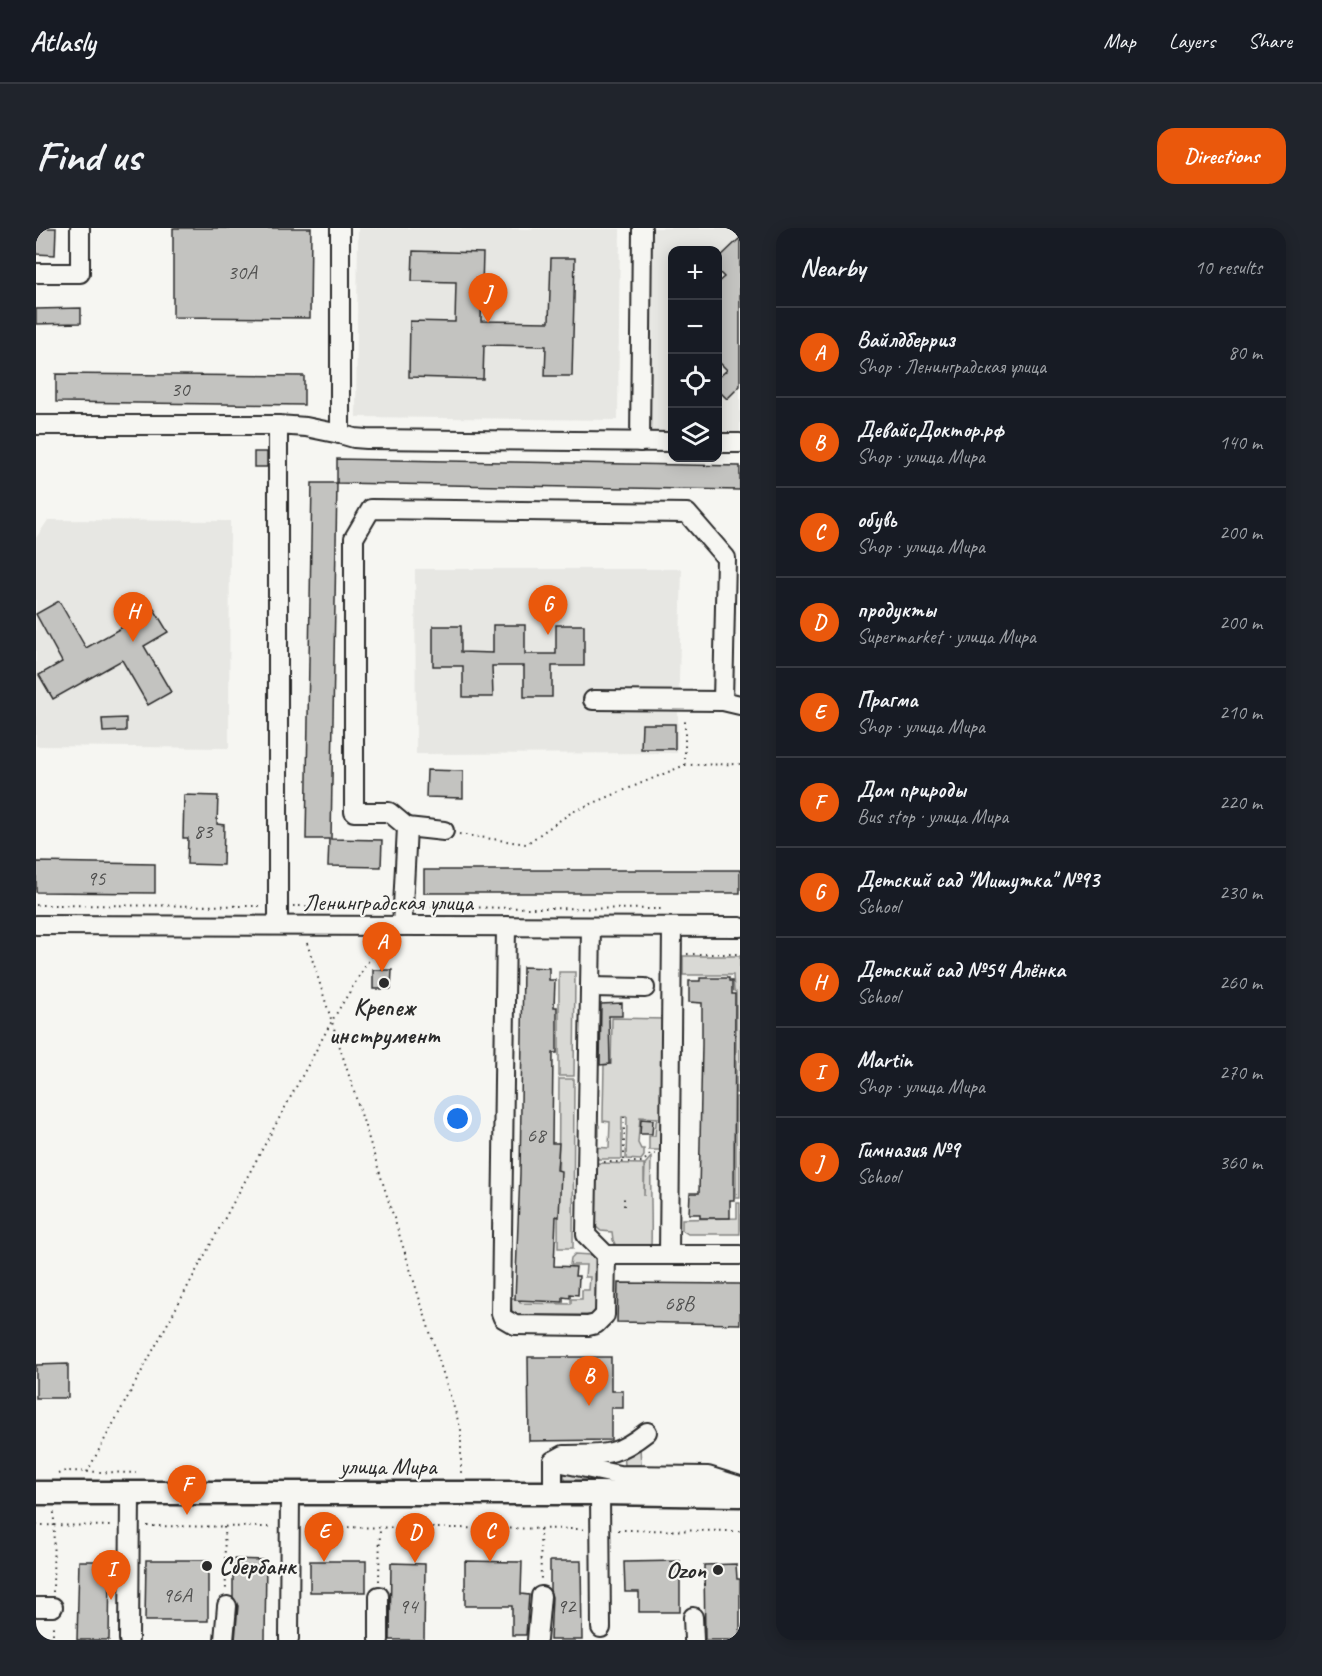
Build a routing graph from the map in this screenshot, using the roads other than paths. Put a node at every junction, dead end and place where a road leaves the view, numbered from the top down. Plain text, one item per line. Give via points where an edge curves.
1 (80, 228) edge
2 (340, 228) edge
3 (642, 228) edge
4 (36, 273) edge
5 (36, 425) edge
6 (278, 425) junction
7 (340, 434) junction
8 (640, 442) junction
9 (668, 442) edge
10 (722, 443) edge
11 (740, 443) edge
12 (593, 700) dead end
13 (731, 703) edge
14 (407, 828) junction
15 (444, 831) road end
16 (36, 925) edge
17 (278, 926) junction
18 (402, 926) junction
19 (506, 926) junction
20 (591, 927) junction
21 (672, 927) junction
22 (740, 927) edge
23 (590, 987) junction
24 (645, 988) dead end
25 (606, 1255) junction
26 (669, 1255) junction
27 (740, 1255) edge
28 (647, 1432) dead end
29 (553, 1461) junction
30 (133, 1483) junction
31 (740, 1486) edge
32 (49, 1487) edge
33 (290, 1493) junction
34 (554, 1493) junction
35 (600, 1493) junction
36 (740, 1495) edge
37 (379, 1596) road end
38 (541, 1596) road end
39 (227, 1606) road end
40 (693, 1617) dead end
41 (601, 1628) dead end
42 (289, 1639) edge
43 (129, 1640) edge
44 (224, 1640) edge
45 (379, 1640) edge
46 (537, 1640) edge
47 (694, 1640) edge

1 - 4 street via 80,273
2 - 7 street
3 - 8 street
5 - 6 street
6 - 7 street
6 - 17 street
7 - 8 street via 367,439
8 - 9 street
10 - 11 street
12 - 13 street
13 - 14 street via 726,558 687,513 371,509 354,538 354,812 389,812
14 - 15 street
14 - 18 street
16 - 17 street, Ленинградская улица
17 - 18 street, Ленинградская улица
18 - 19 street, Ленинградская улица
19 - 20 street, Ленинградская улица
19 - 25 street via 501,1313 515,1325 596,1324 605,1315
20 - 21 street, Ленинградская улица
20 - 23 street
21 - 22 street, Ленинградская улица
21 - 26 street
23 - 24 street
23 - 25 street via 586,1235
25 - 26 street
26 - 27 street
28 - 29 street via 615,1452 564,1455
29 - 31 street via 619,1475 708,1476
29 - 34 street
30 - 32 main road, улица Мира
30 - 33 main road, улица Мира
30 - 43 street
33 - 34 main road, улица Мира
33 - 42 street
34 - 35 main road, улица Мира
35 - 36 main road, улица Мира
35 - 41 street
37 - 45 street
38 - 46 street
39 - 44 street
40 - 47 street

